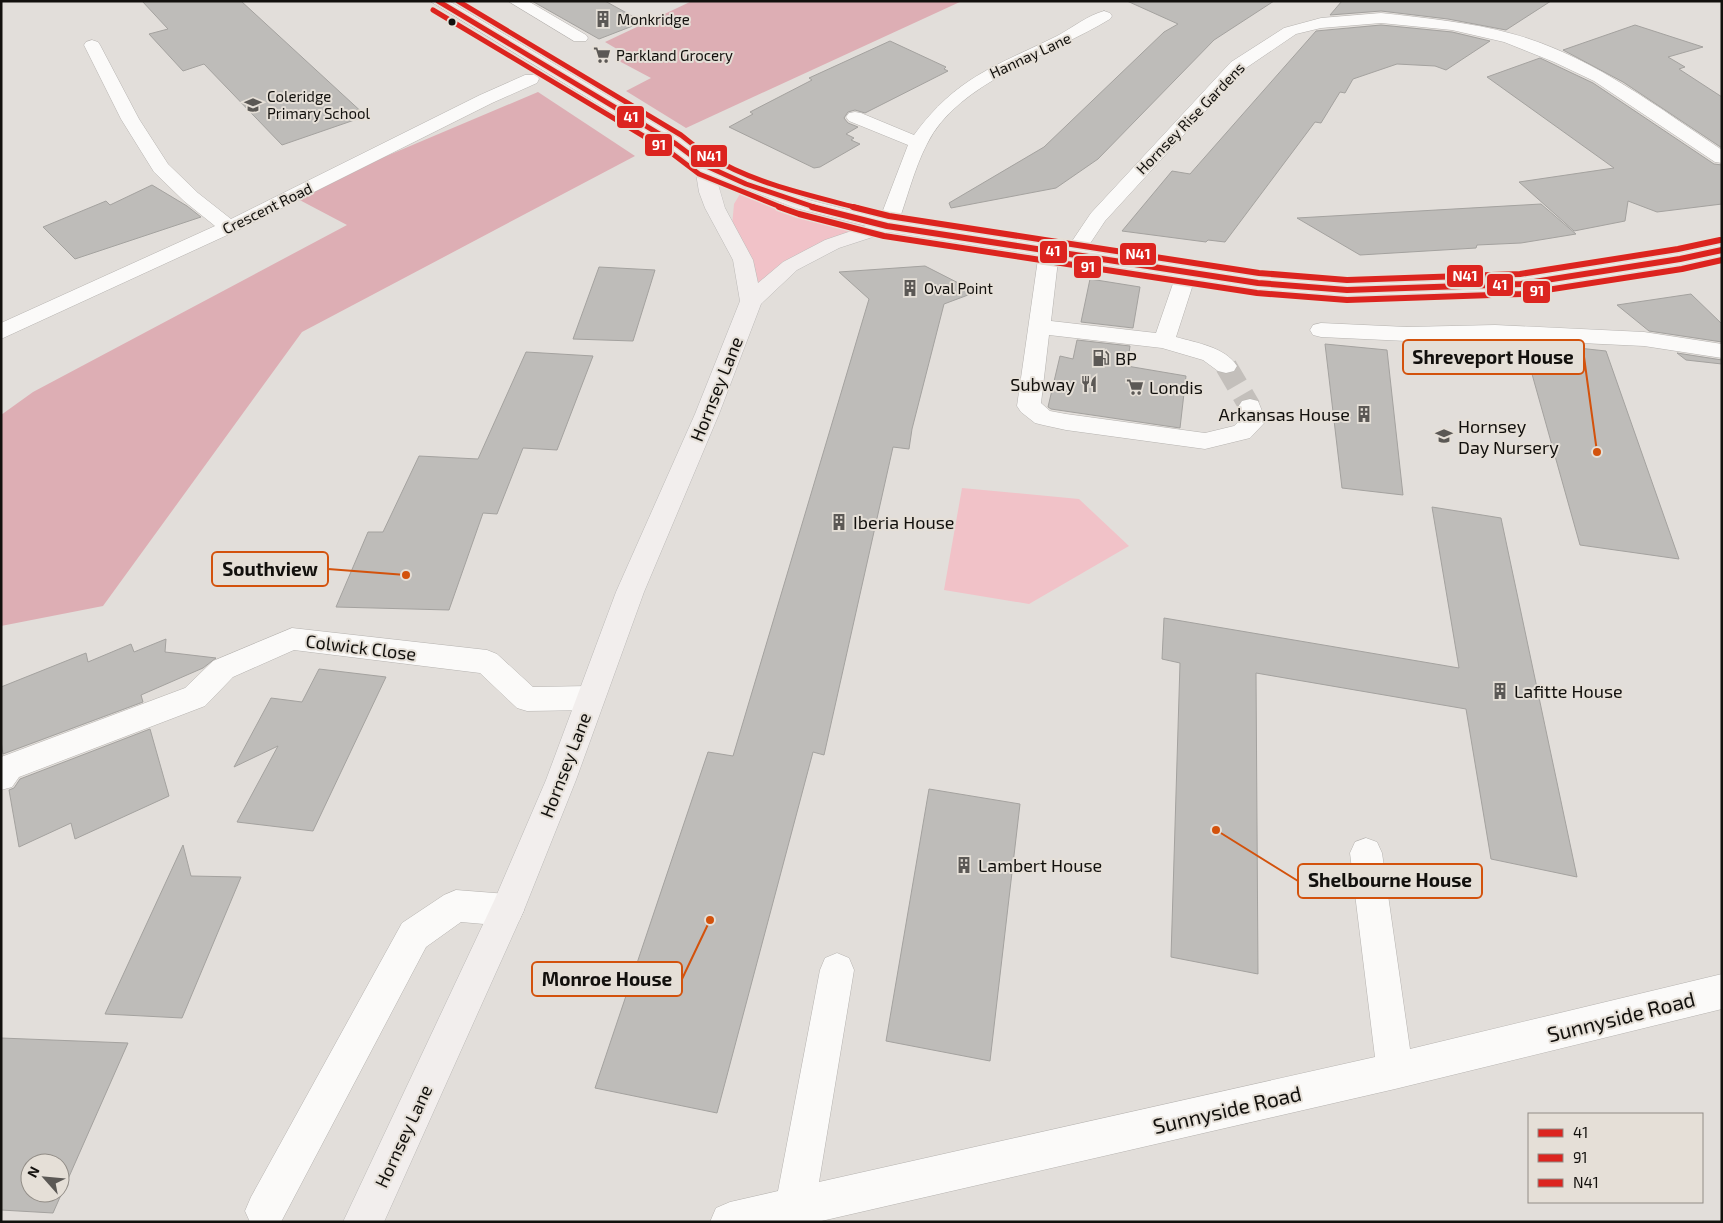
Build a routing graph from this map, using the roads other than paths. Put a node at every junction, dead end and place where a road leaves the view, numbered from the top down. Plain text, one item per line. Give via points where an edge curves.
1 (438, 1) edge
2 (516, 1) edge
3 (1104, 16) dead end
4 (580, 38) dead end
5 (92, 45) dead end
6 (531, 79) dead end
7 (855, 116) dead end
8 (918, 142) junction
9 (1722, 158) edge
10 (704, 166) junction
11 (746, 184) junction
12 (887, 226) junction
13 (229, 227) junction
14 (731, 237) junction
15 (1722, 250) edge
16 (1049, 252) junction
17 (1072, 256) junction
18 (1187, 272) junction
19 (751, 301) junction
20 (1039, 327) junction
21 (1320, 330) dead end
22 (1, 332) edge
23 (1164, 341) junction
24 (1722, 351) edge
25 (1226, 366) tunnel mouth
26 (1250, 407) tunnel mouth
27 (590, 698) junction
28 (1, 777) edge
29 (1366, 853) dead end
30 (507, 910) junction
31 (837, 970) dead end
32 (1722, 991) edge
33 (1395, 1071) junction
34 (795, 1206) junction
35 (264, 1211) dead end
36 (363, 1222) edge
37 (730, 1222) edge

1 - 10 main road via 604,99
2 - 4 street
3 - 8 street, Hannay Lane via 1080,32 982,78 954,98
5 - 13 street via 130,119 161,168
6 - 13 street, Crescent Road
7 - 8 street
8 - 12 street, Hannay Lane
9 - 17 street, Hornsey Rise Gardens via 1600,78 1508,38 1452,25 1381,18 1321,23 1290,31 1237,66 1098,217
10 - 11 main road
10 - 14 main road via 708,192
11 - 12 main road via 802,204
11 - 14 main road via 734,204
12 - 16 main road
12 - 19 main road, Hornsey Lane via 832,244 790,266
13 - 22 street, Crescent Road
14 - 19 main road via 743,260
15 - 18 main road via 1521,284 1347,290 1258,283
16 - 17 main road
16 - 20 street
17 - 18 main road
18 - 23 street
19 - 27 main road, Hornsey Lane via 707,414 630,592
20 - 23 street
20 - 26 street via 1029,406 1043,417 1205,441 1242,432 1254,421
21 - 24 street via 1407,334 1495,332 1644,339
23 - 25 street via 1211,355
27 - 28 street, Colwick Close via 527,699 487,662 292,639 223,669 195,696 8,768
27 - 30 main road, Hornsey Lane via 561,780
29 - 33 street
30 - 35 street via 456,906 414,935
30 - 36 main road, Hornsey Lane
31 - 34 street
32 - 33 street, Sunnyside Road
33 - 34 street, Sunnyside Road
34 - 37 street, Sunnyside Road

